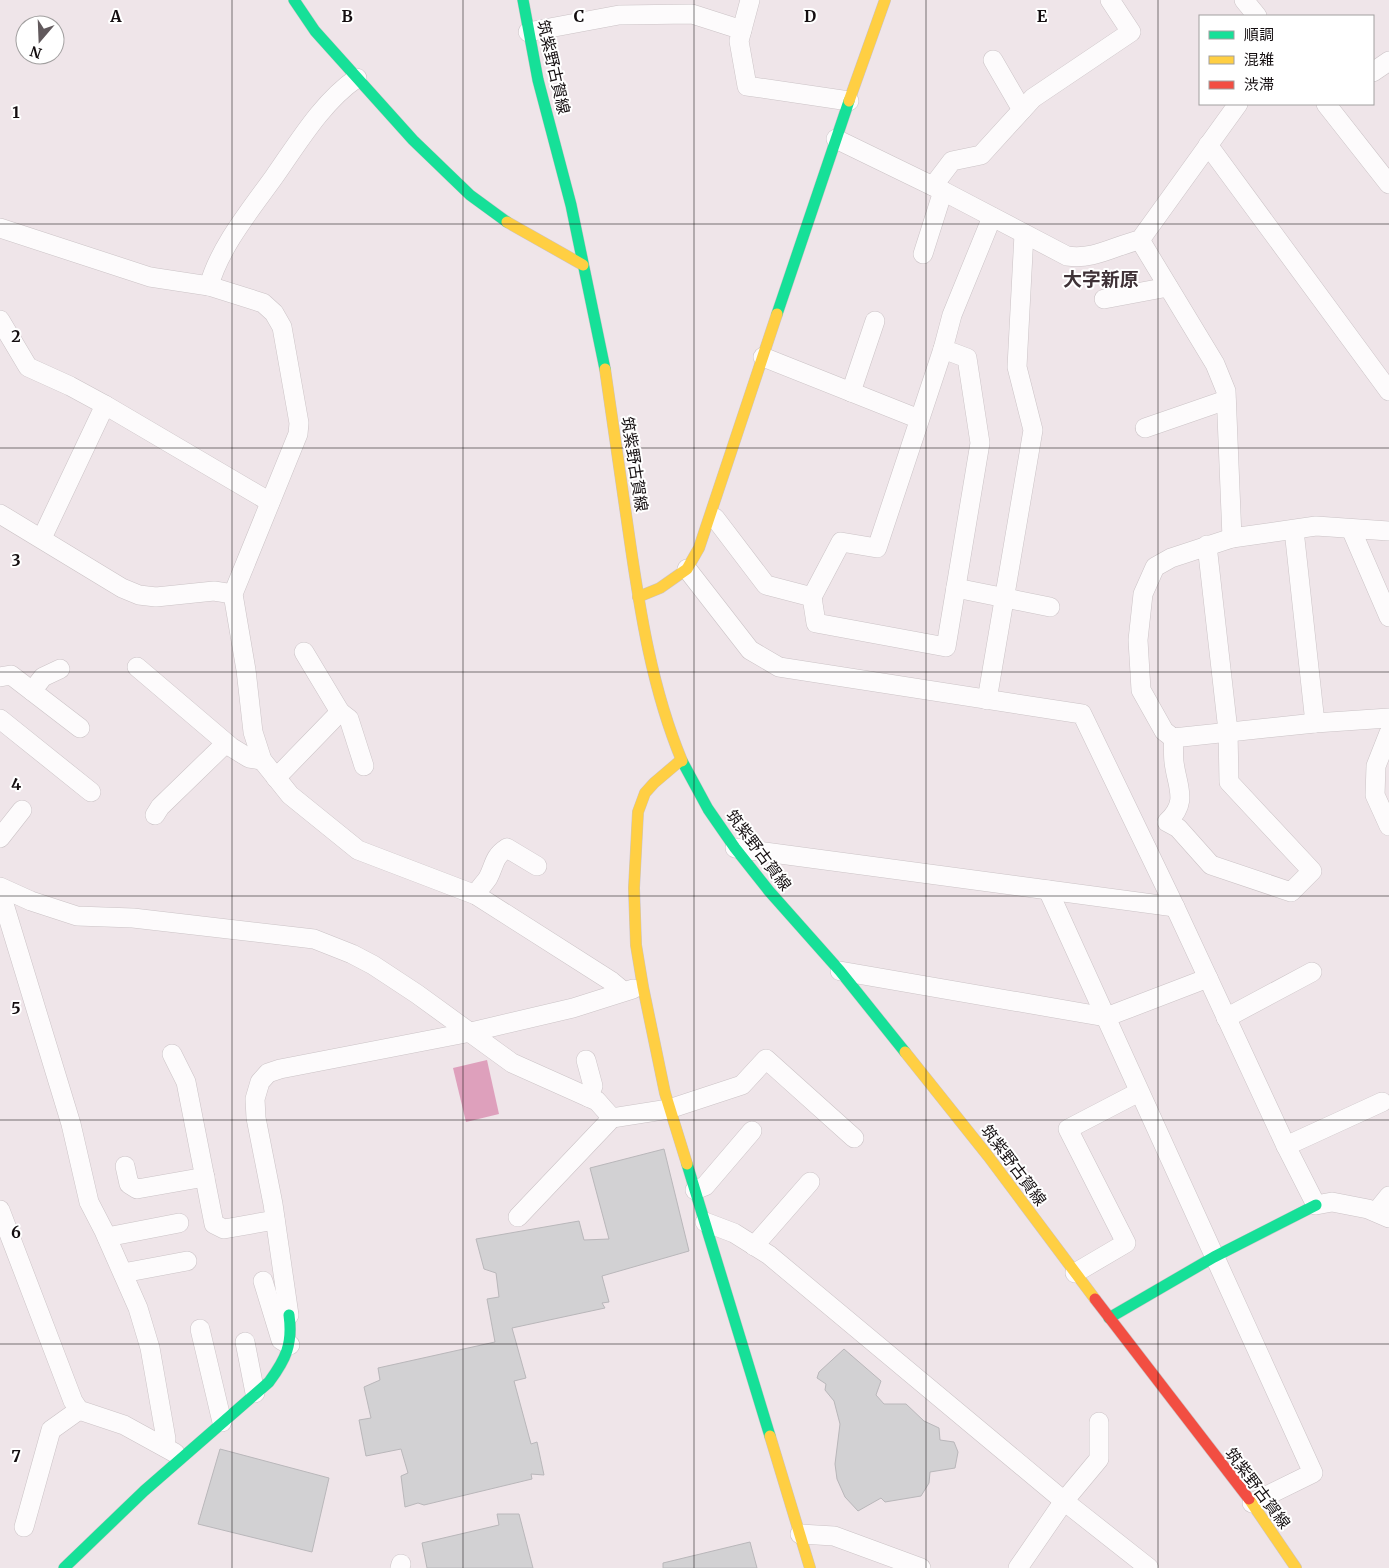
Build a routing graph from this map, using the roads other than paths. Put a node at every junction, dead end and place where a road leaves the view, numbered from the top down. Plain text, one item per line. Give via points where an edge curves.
1 (294, 0) edge
2 (523, 0) edge
3 (750, 0) edge
4 (885, 0) edge
5 (1110, 0) edge
6 (1244, 0) edge
7 (1256, 15) edge
8 (742, 30) junction
9 (528, 32) junction
10 (993, 60) dead end
11 (1389, 61) edge
12 (1374, 71) edge
13 (357, 78) junction
14 (849, 100) junction
15 (1237, 105) edge
16 (1327, 105) edge
17 (1022, 110) junction
18 (836, 139) junction
19 (1208, 145) junction
20 (1389, 184) edge
21 (938, 189) junction
22 (992, 216) junction
23 (0, 228) edge
24 (1024, 234) junction
25 (1140, 240) junction
26 (922, 254) dead end
27 (583, 266) junction
28 (209, 286) junction
29 (1168, 287) junction
30 (1104, 298) dead end
31 (0, 320) edge
32 (875, 321) dead end
33 (943, 349) junction
34 (763, 357) junction
35 (1389, 391) edge
36 (851, 392) junction
37 (1226, 400) junction
38 (105, 405) junction
39 (920, 419) junction
40 (1145, 428) dead end
41 (270, 502) junction
42 (0, 514) edge
43 (715, 518) dead end
44 (1351, 529) junction
45 (1294, 530) junction
46 (1389, 531) edge
47 (42, 538) junction
48 (1232, 538) junction
49 (1207, 545) junction
50 (687, 569) junction
51 (956, 588) junction
52 (233, 594) junction
53 (812, 597) junction
54 (1005, 597) junction
55 (638, 598) junction
56 (1050, 608) dead end
57 (1389, 618) edge
58 (304, 652) dead end
59 (137, 667) dead end
60 (60, 669) dead end
61 (0, 677) edge
62 (32, 691) junction
63 (987, 700) junction
64 (340, 712) junction
65 (1389, 718) edge
66 (0, 719) edge
67 (1315, 723) junction
68 (80, 728) dead end
69 (1228, 731) junction
70 (1389, 733) edge
71 (1173, 738) junction
72 (226, 743) junction
73 (262, 760) junction
74 (681, 760) junction
75 (364, 766) dead end
76 (276, 778) junction
77 (91, 792) dead end
78 (22, 810) dead end
79 (155, 815) dead end
80 (1167, 822) junction
81 (1389, 826) edge
82 (1141, 837) junction
83 (0, 838) edge
84 (734, 848) junction
85 (537, 866) dead end
86 (0, 889) edge
87 (1048, 890) junction
88 (476, 895) junction
89 (1175, 907) junction
90 (840, 971) junction
91 (1312, 972) dead end
92 (1208, 978) junction
93 (642, 987) junction
94 (623, 991) junction
95 (1106, 1017) junction
96 (1226, 1018) junction
97 (471, 1032) junction
98 (172, 1054) dead end
99 (586, 1060) dead end
100 (1139, 1092) junction
101 (588, 1097) junction
102 (1382, 1102) dead end
103 (669, 1109) junction
104 (612, 1118) junction
105 (752, 1131) dead end
106 (854, 1138) dead end
107 (1286, 1146) junction
108 (125, 1166) dead end
109 (205, 1178) junction
110 (810, 1182) dead end
111 (694, 1190) junction
112 (1389, 1196) edge
113 (1316, 1205) junction
114 (0, 1210) edge
115 (1382, 1215) edge
116 (518, 1217) dead end
117 (275, 1220) junction
118 (179, 1222) dead end
119 (705, 1222) junction
120 (107, 1237) junction
121 (754, 1246) junction
122 (1214, 1257) junction
123 (188, 1261) dead end
124 (123, 1273) junction
125 (1074, 1273) junction
126 (263, 1281) dead end
127 (289, 1315) joint
128 (1109, 1318) junction
129 (200, 1329) dead end
130 (245, 1342) dead end
131 (290, 1345) junction
132 (255, 1393) junction
133 (79, 1410) junction
134 (222, 1422) junction
135 (1099, 1422) dead end
136 (165, 1447) junction
137 (182, 1458) junction
138 (1064, 1501) junction
139 (1252, 1504) junction
140 (24, 1528) dead end
141 (800, 1534) junction
142 (64, 1568) edge
143 (810, 1568) edge
144 (921, 1568) edge
145 (1018, 1568) edge
146 (1149, 1568) edge
147 (1296, 1568) edge

1 - 13 street via 315,31
2 - 9 street, 筑紫野古賀線
3 - 8 street
4 - 14 street
5 - 17 street via 1131,32 1033,98
6 - 7 street
8 - 9 street via 692,14 619,15
8 - 14 street via 739,41 747,86
9 - 27 street, 筑紫野古賀線
10 - 17 street
11 - 12 street
13 - 27 street via 413,140 470,195 513,226
13 - 28 street via 343,87 313,122 245,217 226,247
14 - 18 street
15 - 19 street
16 - 20 street
17 - 21 street via 981,155 952,161
18 - 21 street
18 - 34 street
19 - 25 street
19 - 35 street
21 - 22 street
21 - 26 street
22 - 24 street
22 - 33 street via 952,314
23 - 28 street via 150,277
24 - 25 street via 1067,256 1081,258
24 - 54 street via 1017,367 1033,430
25 - 29 street
27 - 55 street, 筑紫野古賀線 via 604,365
28 - 41 street via 263,304 274,313 282,327 299,423 298,434
29 - 30 street
29 - 37 street via 1215,364 1226,391
31 - 38 street via 28,367
32 - 36 street
33 - 39 street
33 - 51 street via 968,358 980,443
34 - 36 street
34 - 50 street via 699,548
36 - 39 street
37 - 40 street
37 - 48 street
38 - 41 street
38 - 47 street
39 - 53 street via 877,548 841,542
41 - 52 street
42 - 47 street
43 - 53 street via 766,585
44 - 45 street via 1316,526
44 - 46 street
44 - 57 street
45 - 48 street
45 - 67 street
47 - 52 street via 122,588 139,595 156,598 214,591
48 - 49 street
49 - 69 street
49 - 71 street via 1155,567 1143,594 1138,640 1141,690 1164,731
50 - 55 street via 660,588
50 - 63 street via 750,650 779,668
51 - 53 street via 946,647 816,623
51 - 54 street
52 - 73 street via 254,732
54 - 56 street
54 - 63 street
55 - 74 street, 筑紫野古賀線 via 657,687
58 - 64 street
59 - 72 street
60 - 62 street via 43,677
61 - 62 street via 11,675
62 - 68 street
63 - 82 street via 1082,714
64 - 75 street via 348,719
64 - 76 street
65 - 67 street
66 - 77 street
67 - 69 street
69 - 71 street
69 - 80 street via 1229,782 1312,871 1291,892 1211,865 1178,828
70 - 81 street via 1376,766 1375,795
71 - 80 street via 1181,796 1175,814
72 - 73 street via 249,758
72 - 79 street
73 - 76 street
74 - 84 street, 筑紫野古賀線
74 - 93 street via 654,782 645,793 638,812 634,888 636,945
76 - 88 street via 290,795 358,850
78 - 83 street
80 - 82 street
82 - 89 street
84 - 87 street
84 - 90 street, 筑紫野古賀線
85 - 88 street via 507,848 498,854 487,880
86 - 97 street via 77,916 154,920 314,939 373,965
86 - 120 street via 71,1124 89,1202
87 - 89 street
87 - 95 street
88 - 94 street
89 - 92 street
90 - 95 street
90 - 125 street, 筑紫野古賀線 via 988,1156
91 - 96 street
92 - 95 street
92 - 96 street
93 - 94 street
93 - 103 street
94 - 97 street via 573,1008
95 - 100 street
96 - 107 street
97 - 101 street via 512,1063
97 - 117 street via 268,1073 260,1082 255,1098
98 - 109 street via 186,1082
99 - 101 street via 593,1086
100 - 122 street
100 - 125 street via 1068,1129 1126,1243
101 - 104 street via 597,1101
102 - 107 street
103 - 104 street
103 - 106 street via 742,1085 766,1059
103 - 111 street
104 - 116 street
105 - 111 street via 705,1186
107 - 113 street
108 - 109 street via 129,1184 136,1189
109 - 117 street via 214,1224 224,1229
110 - 121 street
111 - 119 street
112 - 115 street
113 - 115 street via 1332,1202
113 - 122 street
114 - 133 street via 72,1402
117 - 127 street
118 - 120 street
119 - 121 street via 734,1233
119 - 141 street
120 - 124 street
121 - 138 street
122 - 128 street
122 - 139 street via 1312,1473
123 - 124 street
124 - 136 street via 150,1348
125 - 128 street, 筑紫野古賀線
126 - 131 street via 281,1340
127 - 131 street
128 - 139 street, 筑紫野古賀線
129 - 134 street
130 - 132 street
131 - 132 street via 279,1369
132 - 134 street
133 - 136 street via 124,1425
133 - 140 street via 51,1430
134 - 137 street
135 - 138 street via 1099,1459
136 - 137 street
137 - 142 street
138 - 145 street
138 - 146 street
139 - 147 street, 筑紫野古賀線
141 - 143 street
141 - 144 street via 834,1536

